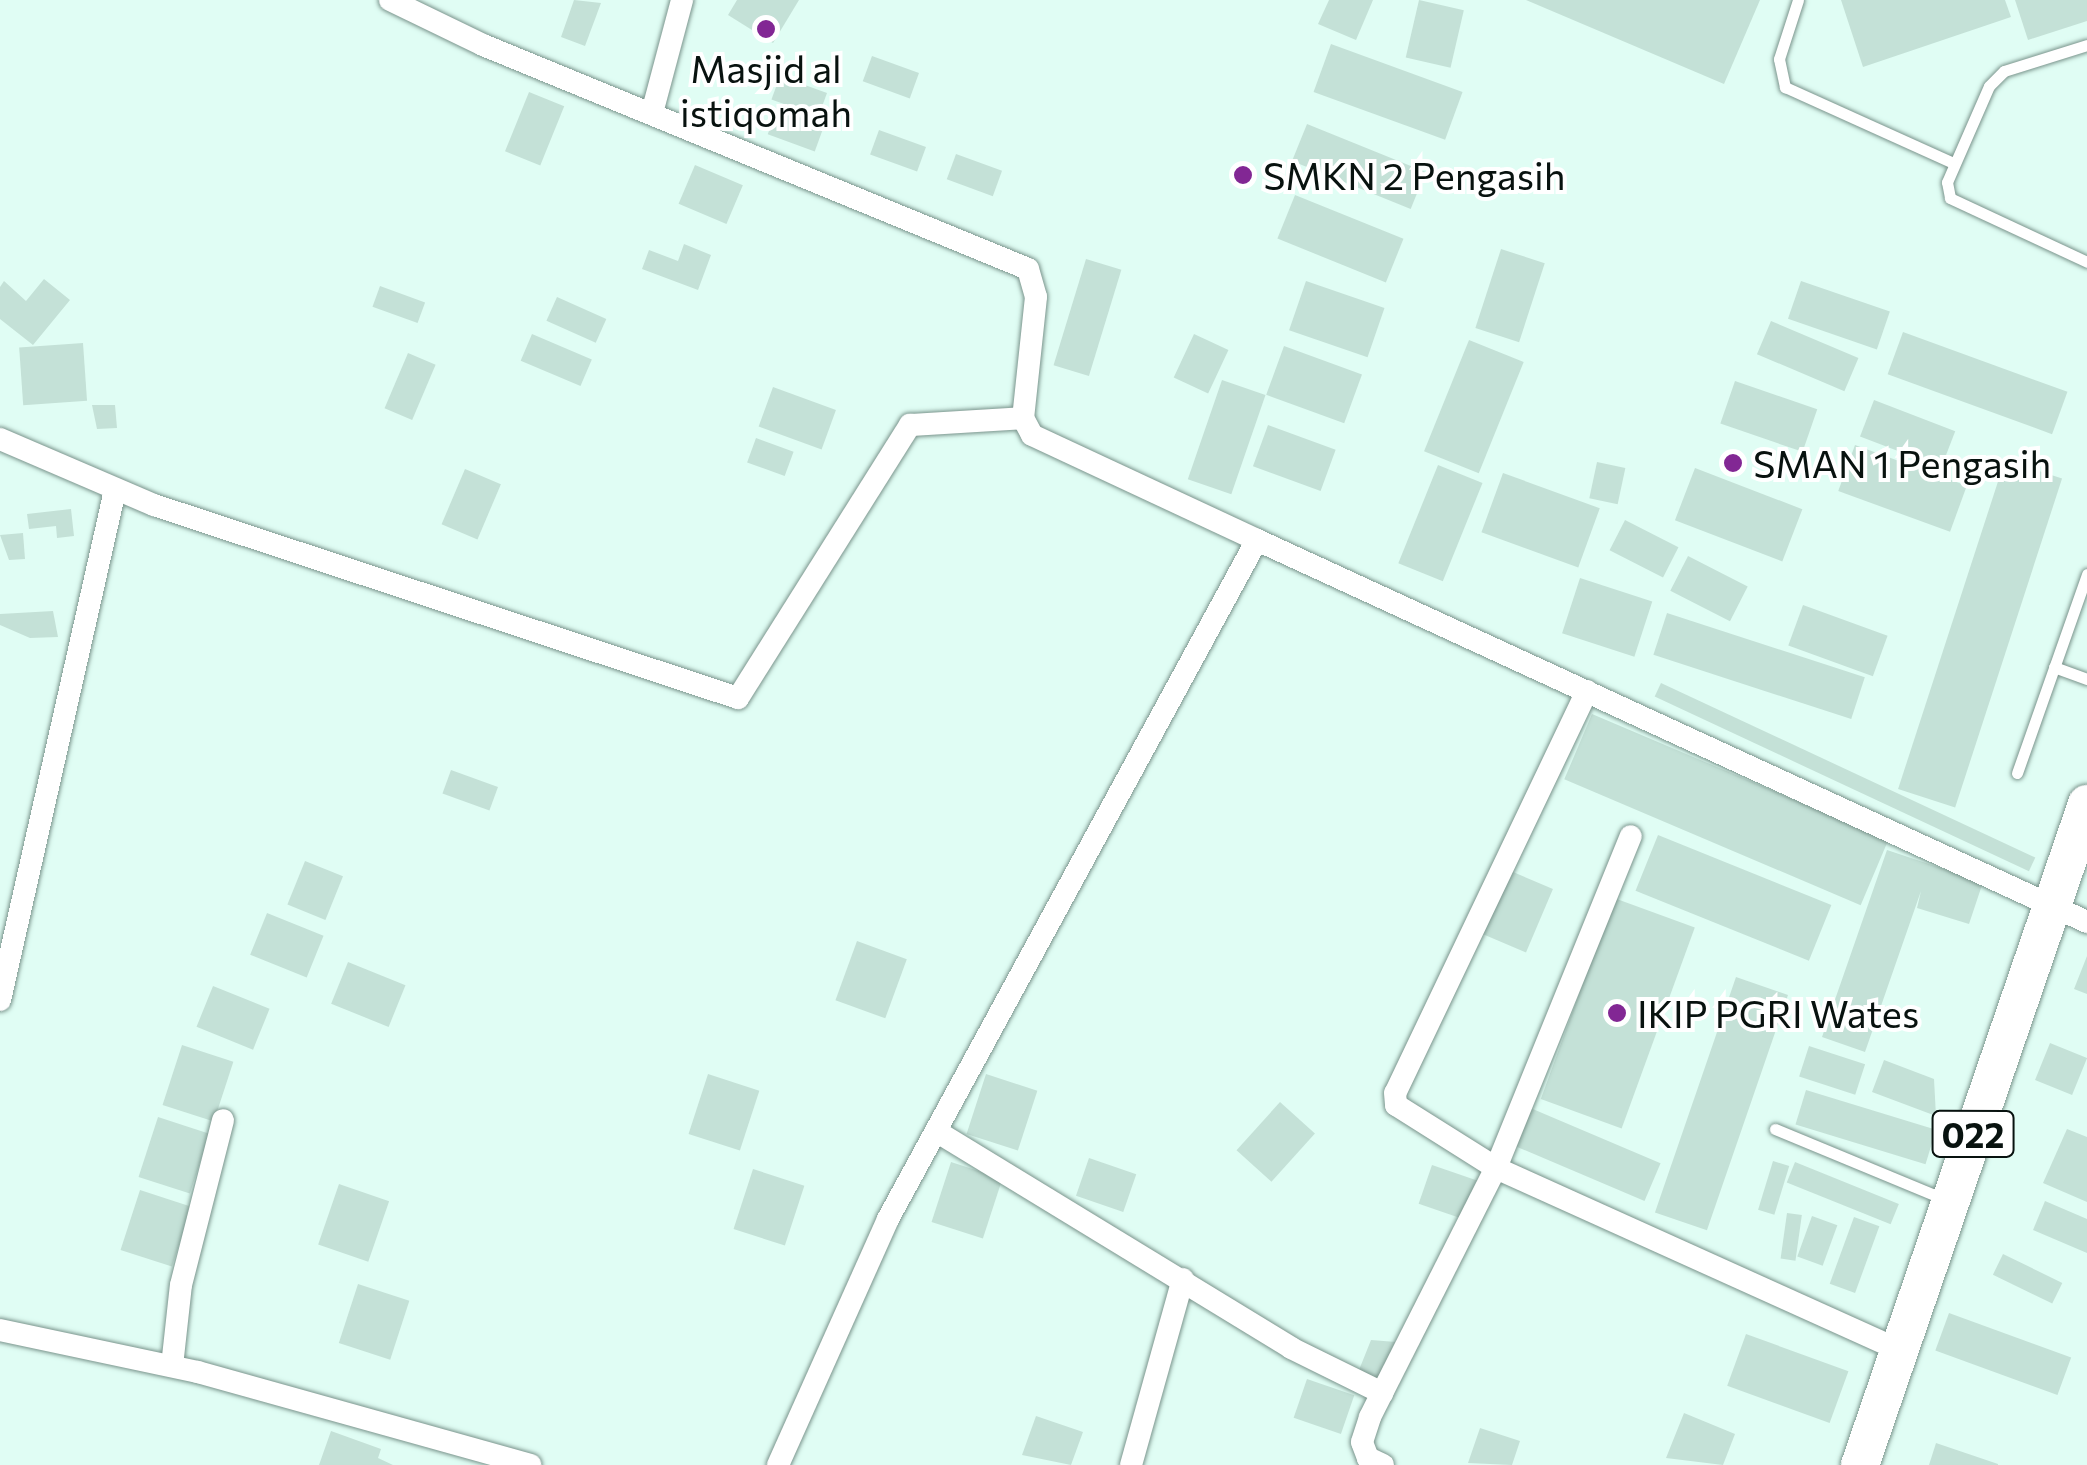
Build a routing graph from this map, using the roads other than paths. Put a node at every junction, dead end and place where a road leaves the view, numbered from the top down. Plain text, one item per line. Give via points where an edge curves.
1 (390, 0) edge
2 (682, 0) edge
3 (1798, 0) edge
4 (2087, 45) edge
5 (652, 112) junction
6 (1952, 162) junction
7 (2087, 262) edge
8 (1023, 418) junction
9 (0, 440) edge
10 (115, 490) junction
11 (1256, 540) junction
12 (2087, 574) edge
13 (2054, 667) junction
14 (2087, 679) edge
15 (1587, 690) junction
16 (2017, 773) dead end
17 (2087, 804) edge
18 (1631, 836) dead end
19 (2048, 902) junction
20 (2087, 922) edge
21 (0, 1000) edge
22 (223, 1120) dead end
23 (1775, 1129) dead end
24 (936, 1130) junction
25 (1496, 1168) junction
26 (1950, 1202) junction
27 (1183, 1278) junction
28 (0, 1330) edge
29 (1900, 1350) junction
30 (172, 1366) junction
31 (1382, 1393) junction
32 (1372, 1463) edge
33 (530, 1465) edge
34 (778, 1465) edge
35 (1131, 1465) edge
36 (1860, 1465) edge

1 - 5 street
2 - 5 street
3 - 6 lane via 1778,59 1785,86
4 - 6 lane via 2004,71 1989,86
5 - 8 street via 1028,269 1036,297
6 - 7 lane via 1950,198
8 - 10 street via 910,425 738,698 421,598
8 - 11 street via 1032,434
9 - 10 street
10 - 21 street
11 - 15 street
11 - 24 street
12 - 13 lane
13 - 14 lane
13 - 16 lane
15 - 19 street
15 - 25 street via 1395,1092 1400,1114
17 - 19 main road, 022
18 - 25 street
19 - 20 street
19 - 26 main road, 022
22 - 30 street via 182,1285
23 - 26 lane
24 - 27 street
24 - 34 street via 844,1309
25 - 29 street
25 - 31 street
26 - 29 main road, 022
27 - 31 street via 1291,1348
27 - 35 street
28 - 30 street
29 - 36 main road, 022
30 - 33 street
31 - 32 street via 1362,1442

